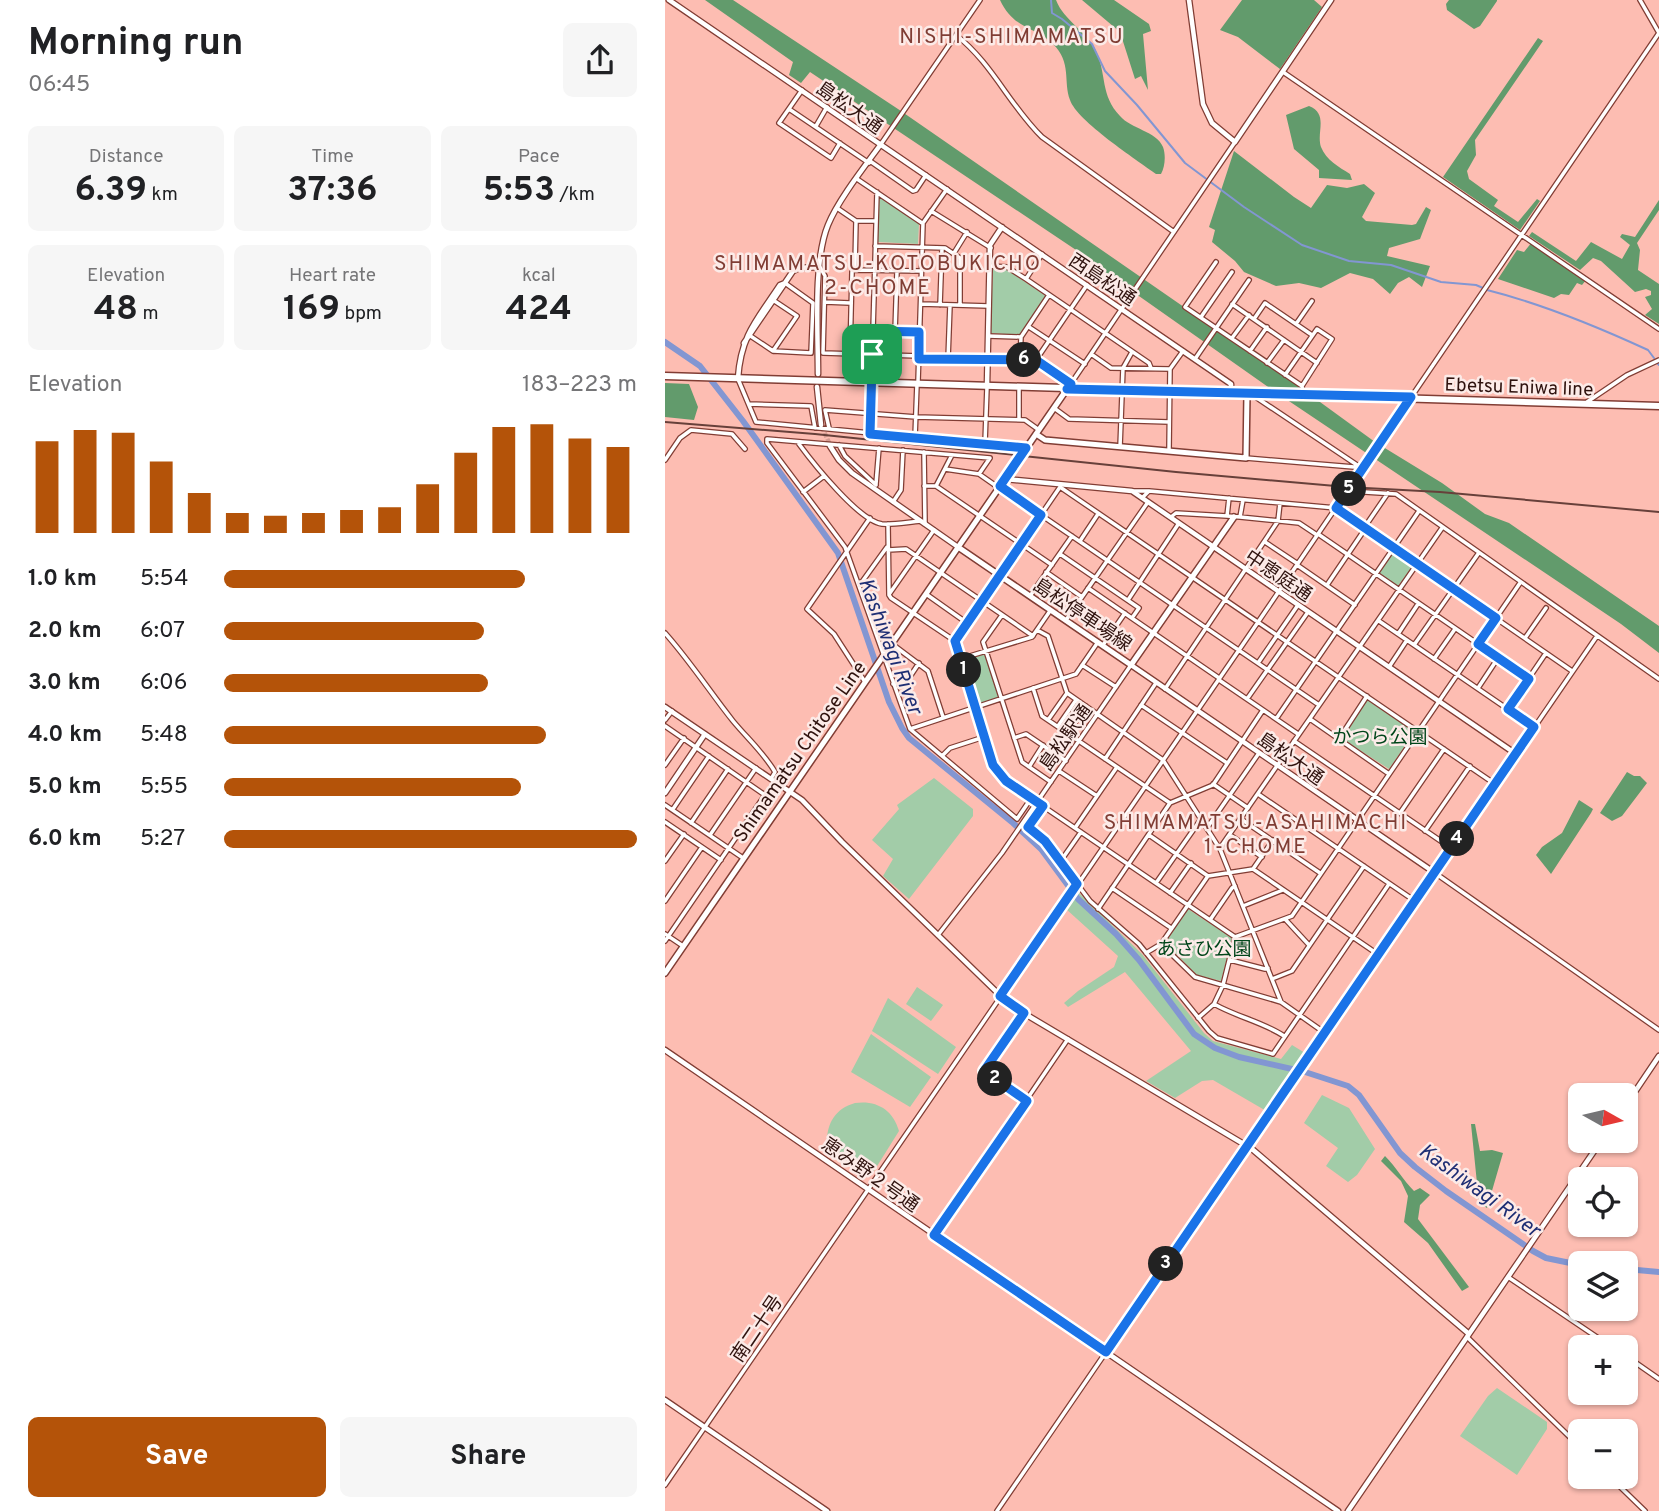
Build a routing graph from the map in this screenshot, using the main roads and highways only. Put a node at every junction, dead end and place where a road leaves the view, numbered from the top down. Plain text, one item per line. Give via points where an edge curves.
1 (665, 376) edge
2 (1069, 386) junction
3 (1250, 395) junction
4 (1659, 406) edge
5 (1037, 432) junction
6 (1234, 517) road end
7 (958, 547) junction
8 (665, 973) edge

1 - 2 main road, Ebetsu Eniwa line
2 - 3 main road, Ebetsu Eniwa line
2 - 5 main road
3 - 4 main road, Ebetsu Eniwa line
3 - 5 main road via 1246,458 1045,440
5 - 7 main road
6 - 7 main road, 島松停車場線 via 1131,666
7 - 8 main road, Shimamatsu Chitose Line

